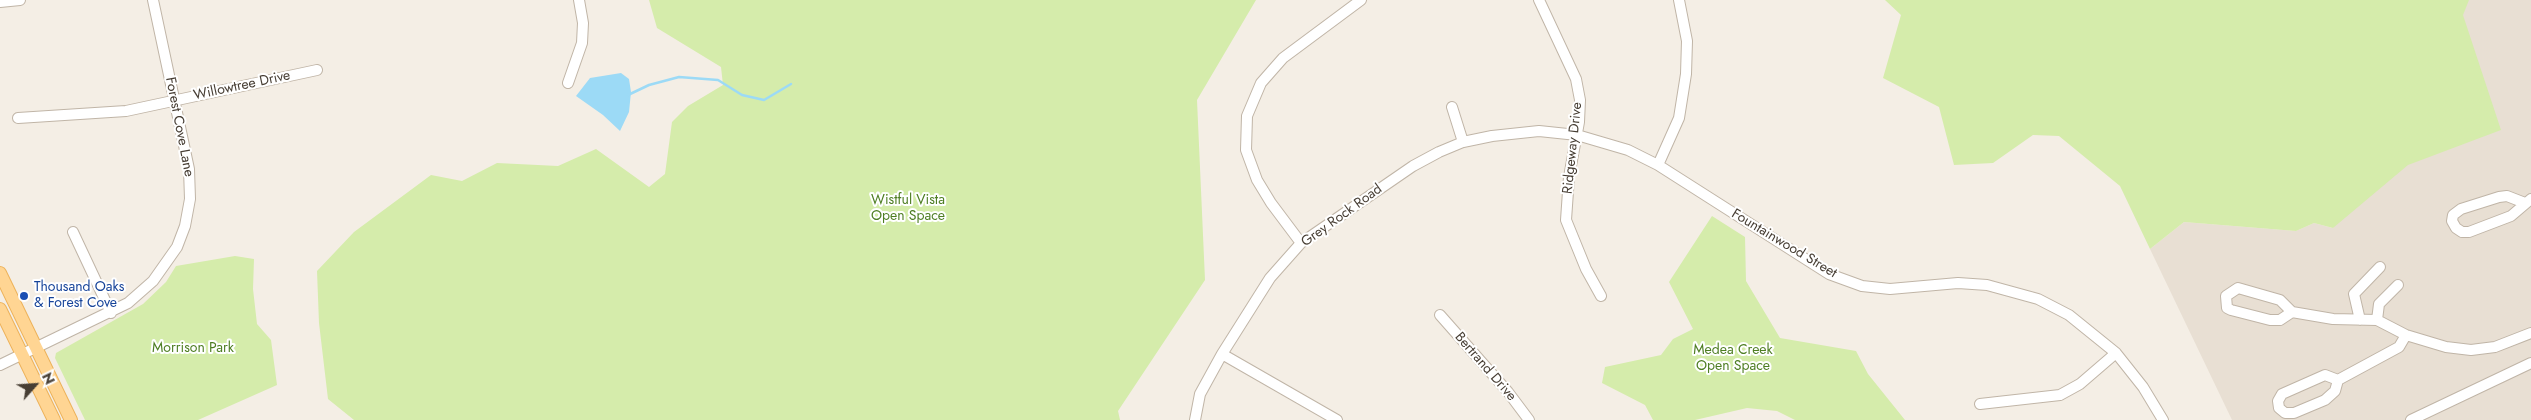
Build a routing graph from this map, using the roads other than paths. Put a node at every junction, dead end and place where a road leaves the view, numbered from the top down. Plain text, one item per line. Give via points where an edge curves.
1 (20, 0) edge
2 (153, 0) edge
3 (579, 0) edge
4 (1361, 0) edge
5 (1539, 0) edge
6 (1679, 0) edge
7 (0, 2) edge
8 (317, 70) dead end
9 (568, 83) dead end
10 (174, 101) junction
11 (1452, 108) dead end
12 (18, 118) dead end
13 (1577, 135) junction
14 (1463, 142) junction
15 (1658, 165) junction
16 (2528, 201) edge
17 (72, 232) dead end
18 (1301, 243) junction
19 (2380, 268) dead end
20 (0, 273) edge
21 (2398, 285) dead end
22 (1601, 296) dead end
23 (0, 309) edge
24 (2292, 312) junction
25 (111, 313) junction
26 (1440, 314) dead end
27 (2360, 320) junction
28 (2377, 320) junction
29 (2531, 333) edge
30 (2406, 335) junction
31 (36, 347) junction
32 (2116, 353) junction
33 (22, 354) junction
34 (1222, 354) junction
35 (2531, 363) edge
36 (0, 365) edge
37 (2338, 380) junction
38 (1980, 404) dead end
39 (54, 420) edge
40 (71, 420) edge
41 (1194, 420) edge
42 (1337, 420) edge
43 (1529, 420) edge
44 (2163, 420) edge
45 (2411, 420) edge

1 - 7 street
2 - 10 street, Forest Cove Lane
3 - 9 street via 582,42
4 - 18 street via 1283,58 1261,83 1247,116 1246,150 1257,180
5 - 13 street, Ridgeway Drive via 1576,79 1580,100
6 - 15 street via 1687,41 1686,74 1679,118
8 - 10 street, Willowtree Drive
10 - 12 street, Willowtree Drive via 107,114
10 - 25 street, Forest Cove Lane via 189,169 190,199 185,226 177,247 153,282
11 - 14 street
13 - 14 street, Grey Rock Road via 1516,132
13 - 15 street, Fountainwood Street via 1628,150
13 - 22 street, Ridgeway Drive via 1569,177 1566,220
14 - 18 street, Grey Rock Road via 1413,166
15 - 32 street, Fountainwood Street via 1829,274 1862,286 1890,289 1958,283 2008,290 2038,299 2069,315
16 - 16 street via 2499,197 2461,208 2453,215 2452,221 2462,232 2469,232 2511,216
17 - 25 street
18 - 34 street, Grey Rock Road via 1270,278
19 - 27 street via 2354,294
20 - 31 main road
21 - 28 street via 2379,304
23 - 33 main road
24 - 24 street via 2280,300 2238,288 2226,296 2227,308 2270,320 2280,320
24 - 27 street
25 - 31 street, Forest Cove Lane
26 - 43 street, Bertrand Drive
27 - 28 street
28 - 30 street
29 - 30 street via 2495,348 2471,350 2446,347
30 - 37 street via 2399,347
31 - 33 street, Forest Cove Lane
31 - 40 main road
32 - 38 street via 2080,384 2060,395
32 - 44 street, Fountainwood Street via 2143,387
33 - 36 street, Forest Cove Lane
33 - 39 main road
34 - 41 street, Grey Rock Road via 1200,394
34 - 42 street
35 - 45 street
37 - 37 street via 2335,391 2325,400 2294,413 2285,413 2279,408 2282,394 2326,375

